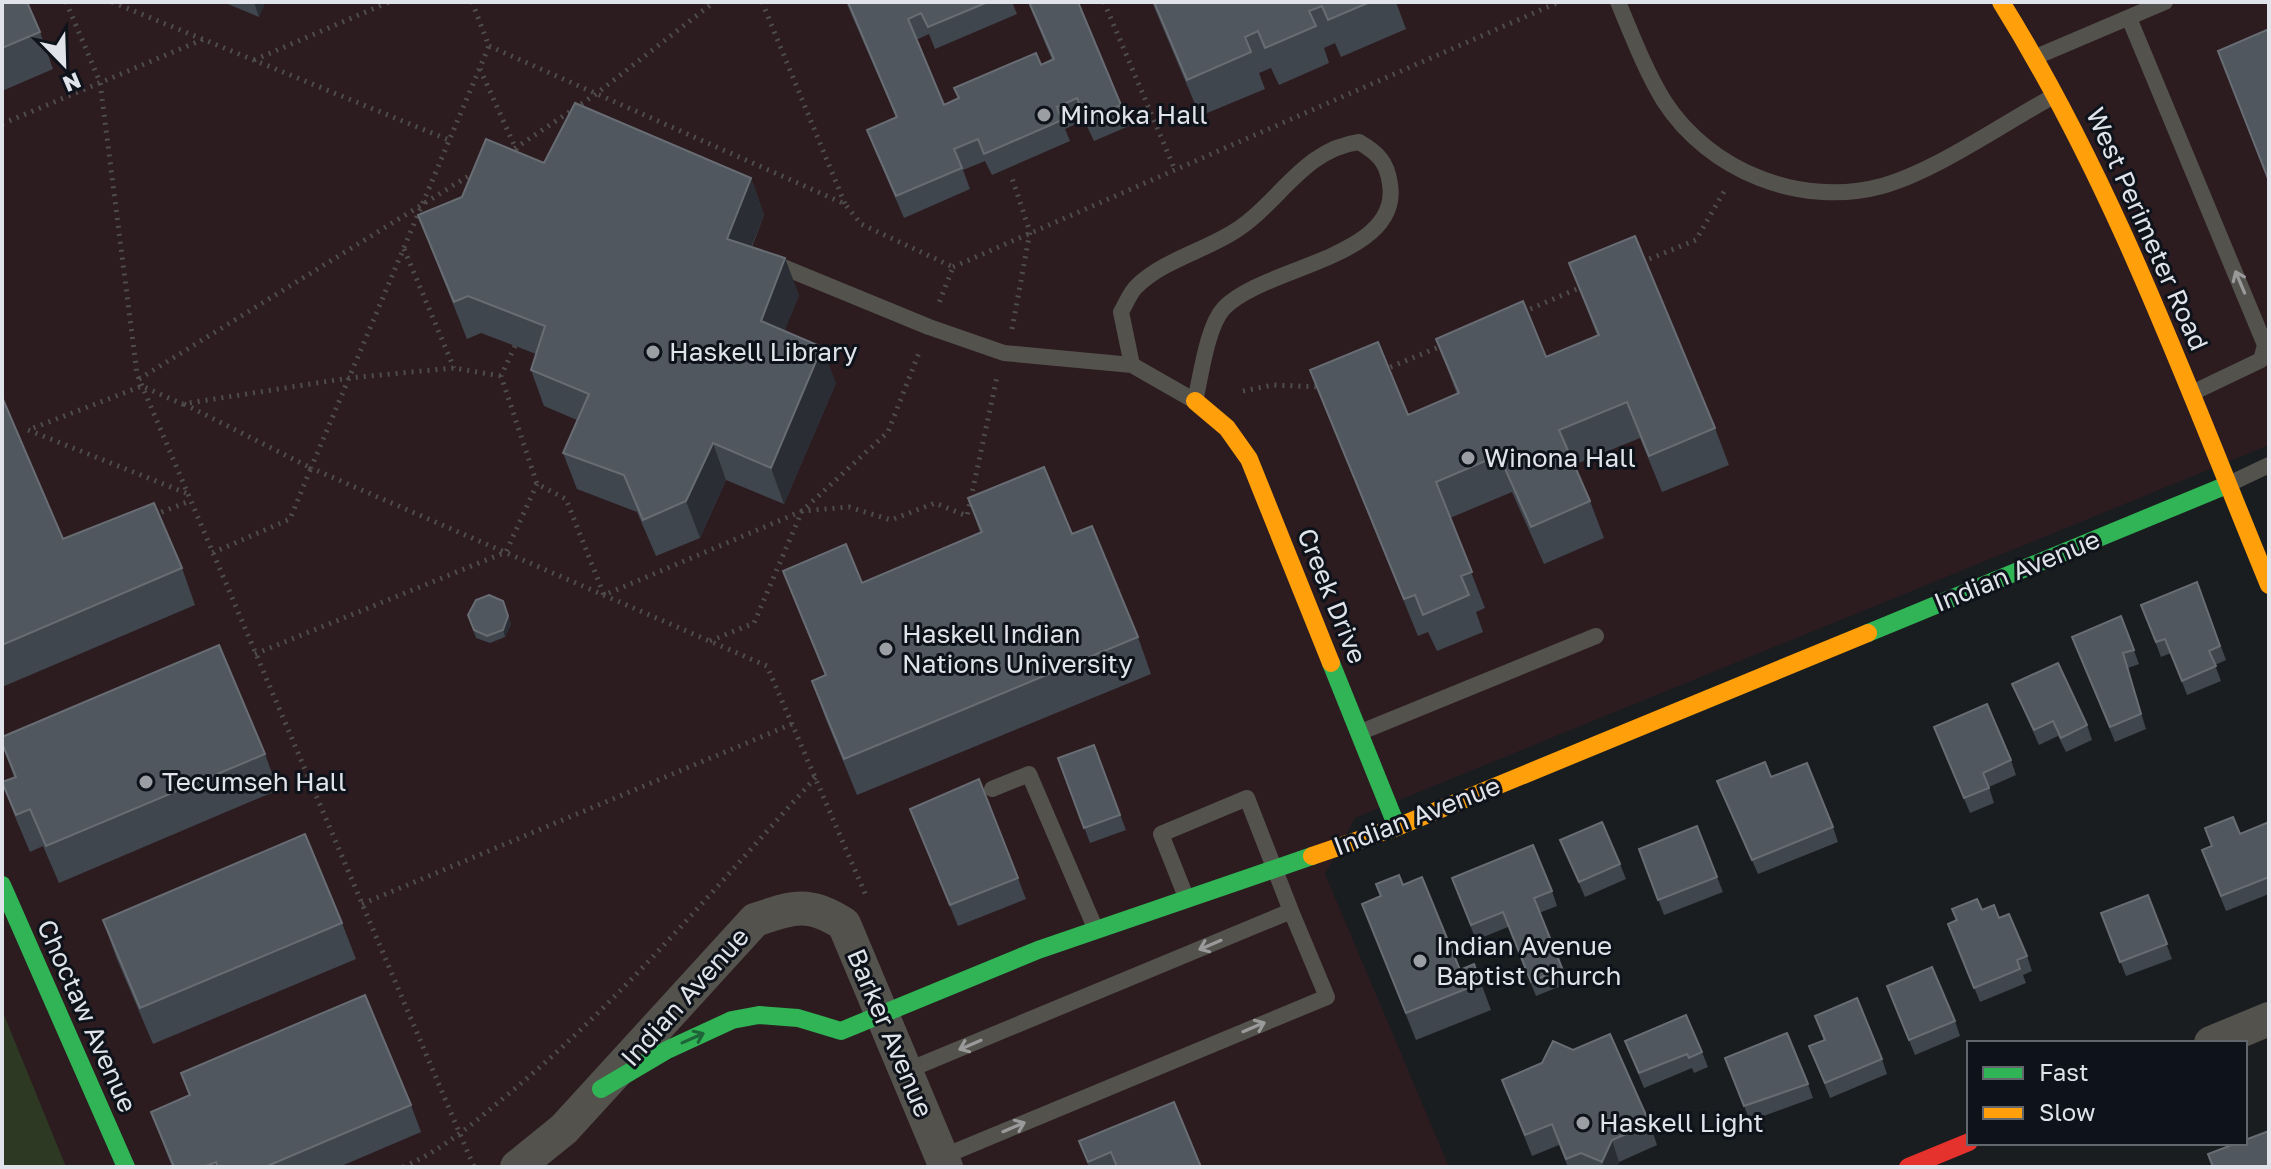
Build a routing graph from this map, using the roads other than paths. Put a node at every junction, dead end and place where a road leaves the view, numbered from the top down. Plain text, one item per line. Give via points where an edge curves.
1 (1618, 2) edge
2 (2001, 2) edge
3 (2165, 2) edge
4 (2129, 18) junction
5 (2037, 56) junction
6 (2059, 94) junction
7 (783, 267) edge
8 (1132, 365) junction
9 (2190, 394) junction
10 (1195, 401) junction
11 (2269, 465) edge
12 (2227, 485) junction
13 (2269, 585) edge
14 (1596, 636) dead end
15 (1359, 732) junction
16 (992, 789) dead end
17 (1397, 827) junction
18 (1274, 869) junction
19 (2, 885) edge
20 (1187, 899) junction
21 (822, 910) joint
22 (1291, 911) junction
23 (1096, 930) junction
24 (882, 1014) junction
25 (2269, 1019) edge
26 (2216, 1041) edge
27 (906, 1071) junction
28 (601, 1089) junction
29 (1967, 1143) edge
30 (944, 1162) edge
31 (126, 1167) edge
32 (517, 1167) edge
33 (1908, 1167) edge

1 - 6 lane via 1665,103 1692,135 1722,160 1791,189 1834,192 1881,186 1919,172
2 - 5 street, West Perimeter Road
3 - 4 lane
4 - 5 lane
9 -> 4 lane via 2261,360 2265,345
5 - 6 street, West Perimeter Road
6 - 9 street, West Perimeter Road
7 - 8 lane via 1004,353
8 - 10 lane
8 - 10 lane via 1121,312 1136,286 1236,230 1309,163 1338,144 1359,142 1378,153 1388,169 1392,193 1385,221 1365,239 1240,294 1222,310
9 - 12 street, West Perimeter Road
10 - 15 street, Creek Drive via 1227,428 1249,459
11 - 12 lane
12 - 13 street, West Perimeter Road
12 - 17 street, Indian Avenue
14 - 15 lane
15 - 17 street, Creek Drive
16 - 23 lane via 1029,774
17 - 18 street, Indian Avenue
18 - 20 street, Indian Avenue
18 - 20 lane via 1247,798 1161,834
18 - 22 lane
19 - 31 street, Choctaw Avenue
20 - 23 street, Indian Avenue
21 - 24 street, Barker Avenue via 844,924
21 - 28 street, Indian Avenue via 794,907 755,920
22 -> 27 lane
30 -> 22 lane via 1327,997
23 - 24 street, Indian Avenue
24 - 27 street, Barker Avenue
28 -> 24 street, Indian Avenue via 732,1020 759,1015 798,1018 841,1031
25 - 26 street
27 - 30 street, Barker Avenue
28 - 32 street, Indian Avenue via 564,1129
29 - 33 street

